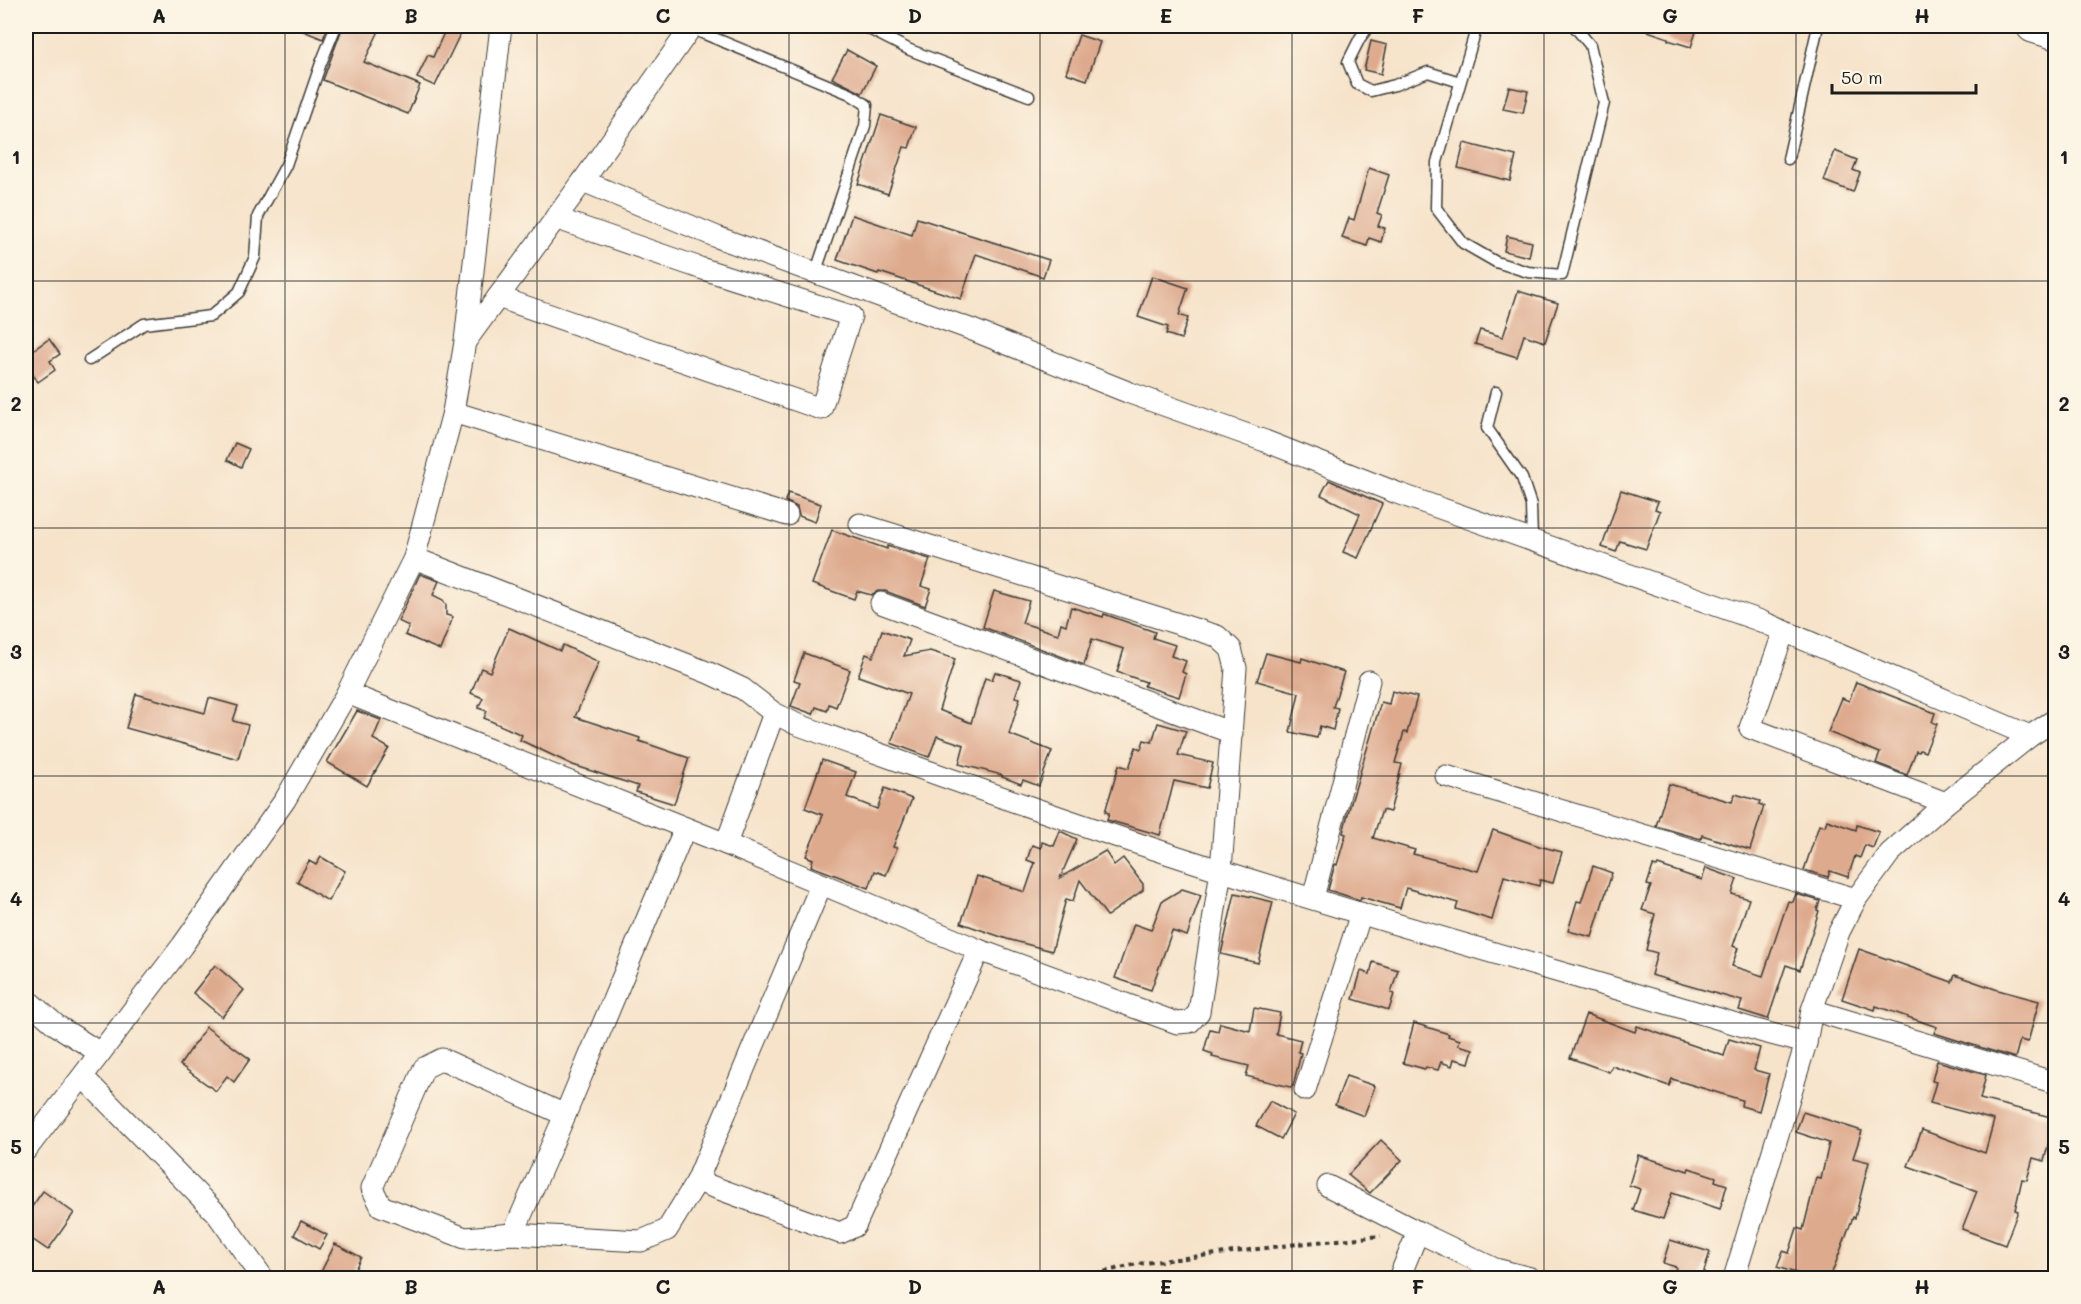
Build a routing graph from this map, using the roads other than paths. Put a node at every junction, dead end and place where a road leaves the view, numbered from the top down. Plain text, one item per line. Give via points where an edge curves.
1 (336, 26) edge
2 (501, 26) edge
3 (863, 26) edge
4 (1369, 26) edge
5 (1477, 26) edge
6 (1574, 26) edge
7 (1818, 26) edge
8 (2033, 26) edge
9 (691, 27) edge
10 (2055, 33) edge
11 (1460, 82) junction
12 (1029, 96) dead end
13 (1788, 159) dead end
14 (583, 181) junction
15 (555, 218) junction
16 (815, 274) junction
17 (498, 297) junction
18 (465, 342) junction
19 (89, 360) dead end
20 (1496, 392) dead end
21 (453, 412) junction
22 (787, 515) dead end
23 (860, 524) dead end
24 (1532, 540) junction
25 (414, 558) junction
26 (881, 603) dead end
27 (1784, 631) junction
28 (1369, 681) dead end
29 (347, 693) junction
30 (774, 713) junction
31 (2055, 719) edge
32 (1232, 733) junction
33 (2030, 736) junction
34 (1446, 776) dead end
35 (1946, 803) junction
36 (685, 828) junction
37 (726, 844) junction
38 (1221, 870) junction
39 (821, 885) junction
40 (1313, 898) junction
41 (1856, 899) junction
42 (1361, 913) junction
43 (979, 950) junction
44 (26, 999) edge
45 (1812, 1010) junction
46 (1806, 1043) junction
47 (100, 1053) junction
48 (83, 1077) junction
49 (2055, 1083) edge
50 (1305, 1090) dead end
51 (565, 1115) junction
52 (27, 1144) edge
53 (697, 1181) junction
54 (1328, 1186) dead end
55 (1418, 1232) junction
56 (513, 1234) junction
57 (263, 1278) edge
58 (1400, 1278) edge
59 (1530, 1278) edge
60 (1734, 1278) edge

1 - 19 lane via 286,165 258,216 255,256 239,291 211,316 144,324
2 - 18 street
3 - 12 lane via 910,50
4 - 11 lane via 1348,62 1357,84 1371,91 1428,72
5 - 11 lane
6 - 11 lane via 1590,45 1604,103 1562,275 1528,272 1496,262 1463,243 1436,208 1437,162
7 - 13 lane
8 - 10 main road
9 - 14 street
9 - 16 lane via 850,93 867,105 865,126
14 - 15 street
14 - 16 street
15 - 17 street
15 - 17 street via 851,316 821,409
16 - 24 street
17 - 18 street
18 - 21 street
20 - 24 lane via 1487,428 1522,478 1532,505
21 - 22 street
21 - 25 street
23 - 32 street via 1217,636 1231,649 1236,668
24 - 27 street
25 - 29 street
25 - 30 street via 708,673 743,689
26 - 32 street
27 - 33 street
27 - 35 street via 1750,728
28 - 40 street
29 - 36 street
29 - 47 street via 285,800 182,946
30 - 37 street
30 - 38 street via 1078,824
31 - 33 street
32 - 38 street
33 - 35 street
34 - 41 street
35 - 41 street via 1890,853
36 - 37 street
36 - 51 street
37 - 39 street
38 - 40 street
38 - 43 street via 1199,1012 1190,1022 1177,1023
39 - 43 street
39 - 53 street
40 - 42 street
41 - 45 street via 1839,932
42 - 46 street
42 - 50 street
43 - 53 street via 855,1226 840,1233
44 - 47 street via 56,1025
45 - 46 street
45 - 49 street
46 - 60 street
47 - 48 street
48 - 52 street
48 - 57 street via 217,1214
51 - 56 street
51 - 56 street via 442,1059 424,1068 372,1188 381,1206 465,1238
53 - 56 street via 667,1230 641,1241
54 - 55 street
55 - 58 street
55 - 59 street via 1495,1269

